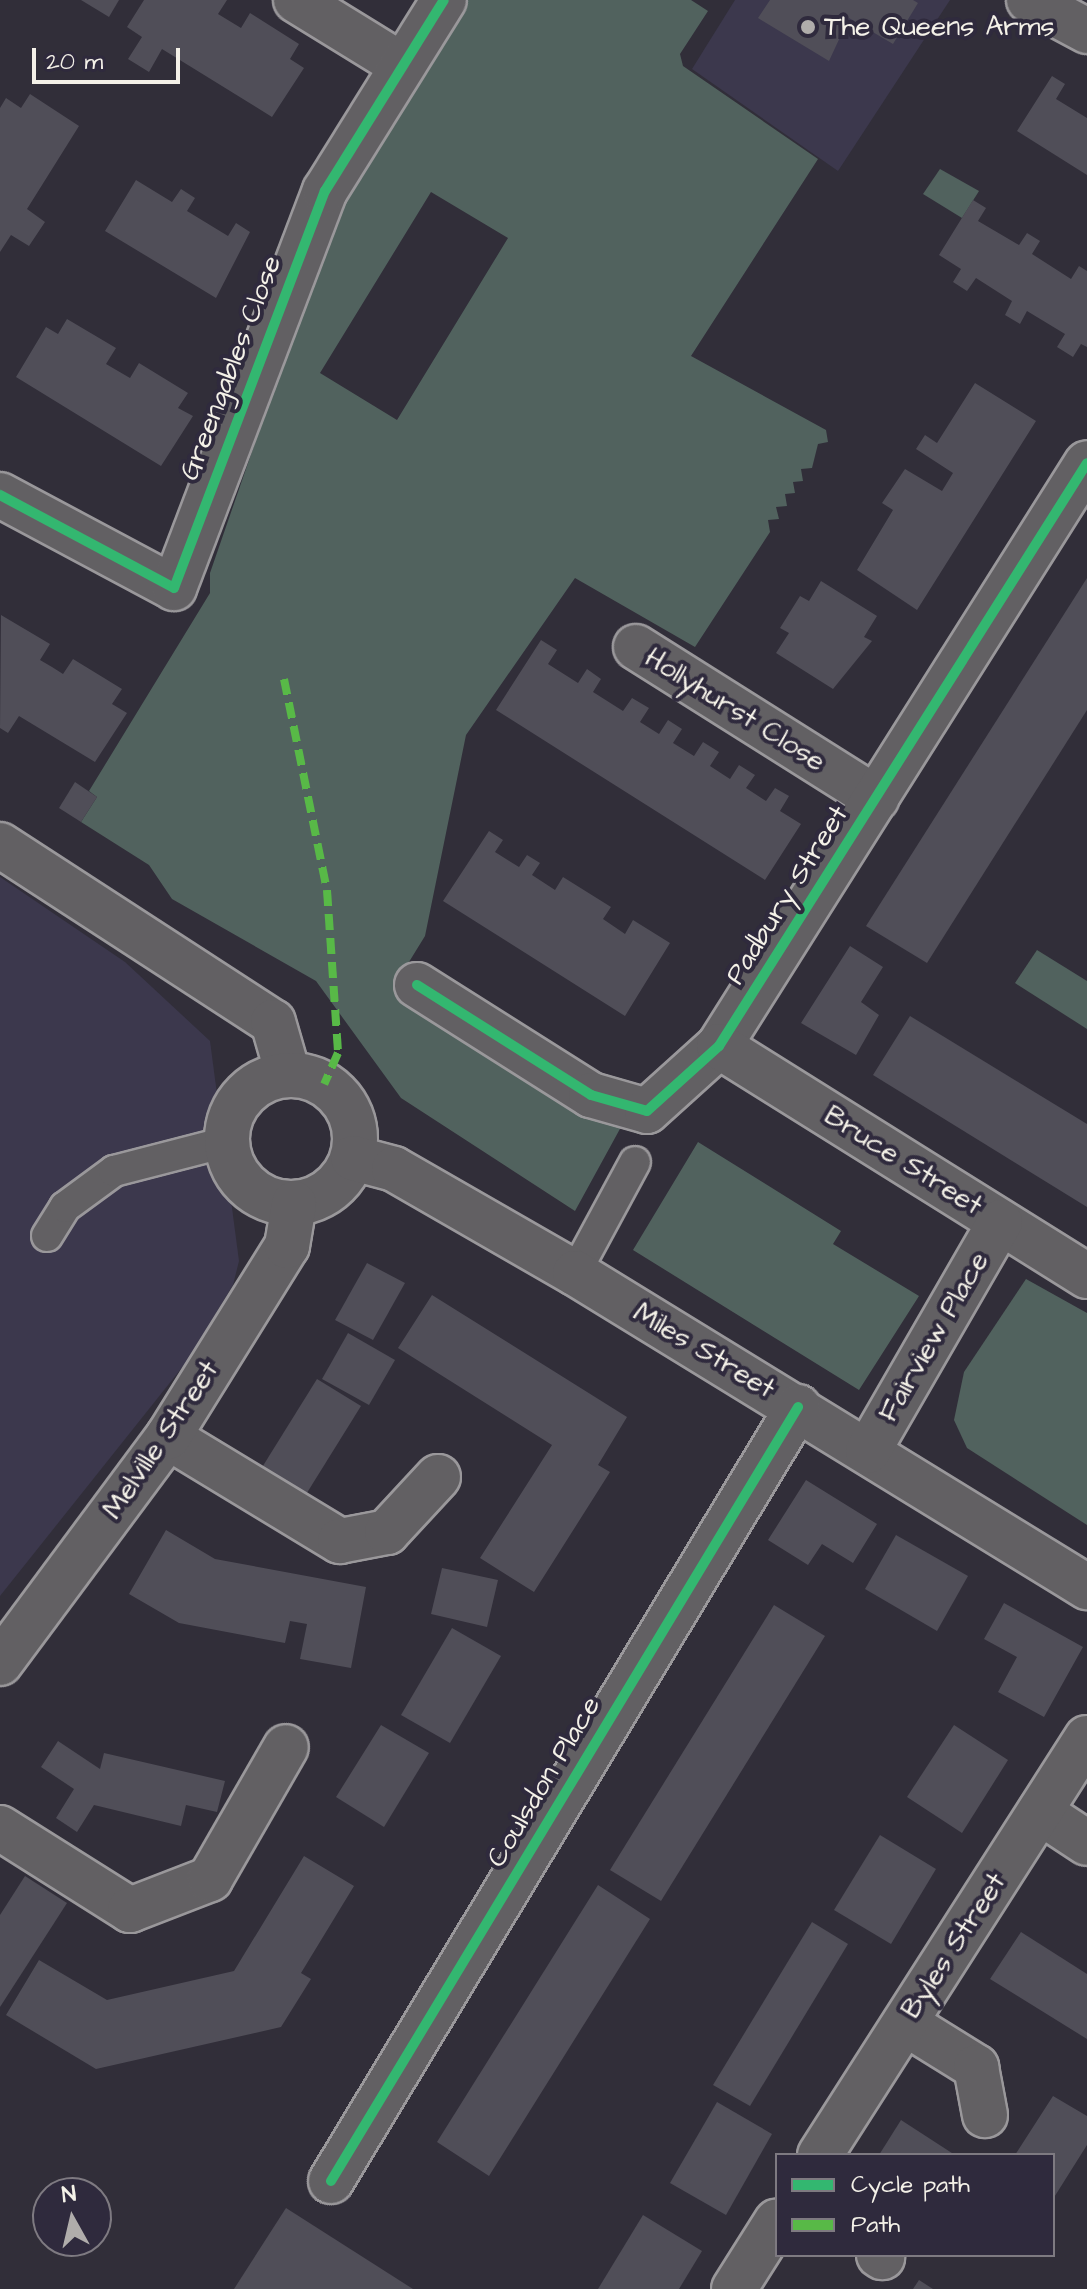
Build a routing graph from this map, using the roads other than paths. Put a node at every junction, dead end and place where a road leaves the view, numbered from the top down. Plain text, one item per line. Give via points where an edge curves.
1 (296, 0) edge
2 (444, 0) edge
3 (1029, 0) edge
4 (1087, 31) edge
5 (400, 64) junction
6 (1087, 463) edge
7 (0, 495) edge
8 (636, 647) dead end
9 (876, 798) junction
10 (0, 845) edge
11 (417, 985) dead end
12 (719, 1046) junction
13 (288, 1074) junction
14 (226, 1142) junction
15 (353, 1158) junction
16 (635, 1162) dead end
17 (294, 1204) junction
18 (1000, 1222) junction
19 (47, 1236) dead end
20 (575, 1273) junction
21 (1087, 1276) edge
22 (798, 1407) junction
23 (168, 1437) junction
24 (868, 1451) junction
25 (438, 1477) dead end
26 (1087, 1587) edge
27 (0, 1663) edge
28 (1087, 1738) edge
29 (286, 1747) dead end
30 (1040, 1812) junction
31 (0, 1828) edge
32 (1087, 1843) edge
33 (905, 2023) junction
34 (985, 2115) dead end
35 (821, 2153) edge
36 (331, 2181) dead end
37 (775, 2224) edge
38 (734, 2289) edge

1 - 5 street
2 - 5 street, Greengables Close
3 - 4 street
5 - 7 street, Greengables Close via 325,191 174,588
6 - 9 street, Padbury Street
8 - 9 street, Hollyhurst Close
9 - 12 street, Padbury Street
10 - 13 street via 273,1022
11 - 12 street, Padbury Street via 591,1095 647,1111
12 - 18 street, Bruce Street
13 - 14 street via 247,1091 233,1110
13 - 15 street via 310,1077 346,1104
14 - 17 street via 236,1175 252,1191
14 - 19 lane via 114,1171 65,1207
15 - 17 street via 336,1187
15 - 20 street, Miles Street via 394,1169
16 - 20 lane
17 - 23 street, Melville Street via 287,1246
18 - 21 street, Bruce Street
18 - 24 street, Fairview Place
20 - 22 street, Miles Street
22 - 24 street, Miles Street
22 - 36 street, Coulsdon Place
23 - 25 street via 340,1541 387,1532
23 - 27 street, Melville Street
24 - 26 street, Miles Street
28 - 30 street, Byles Street
29 - 31 street via 210,1879 130,1910
30 - 32 street
30 - 33 street, Byles Street
33 - 34 street via 976,2067
33 - 35 street, Byles Street
37 - 38 street

